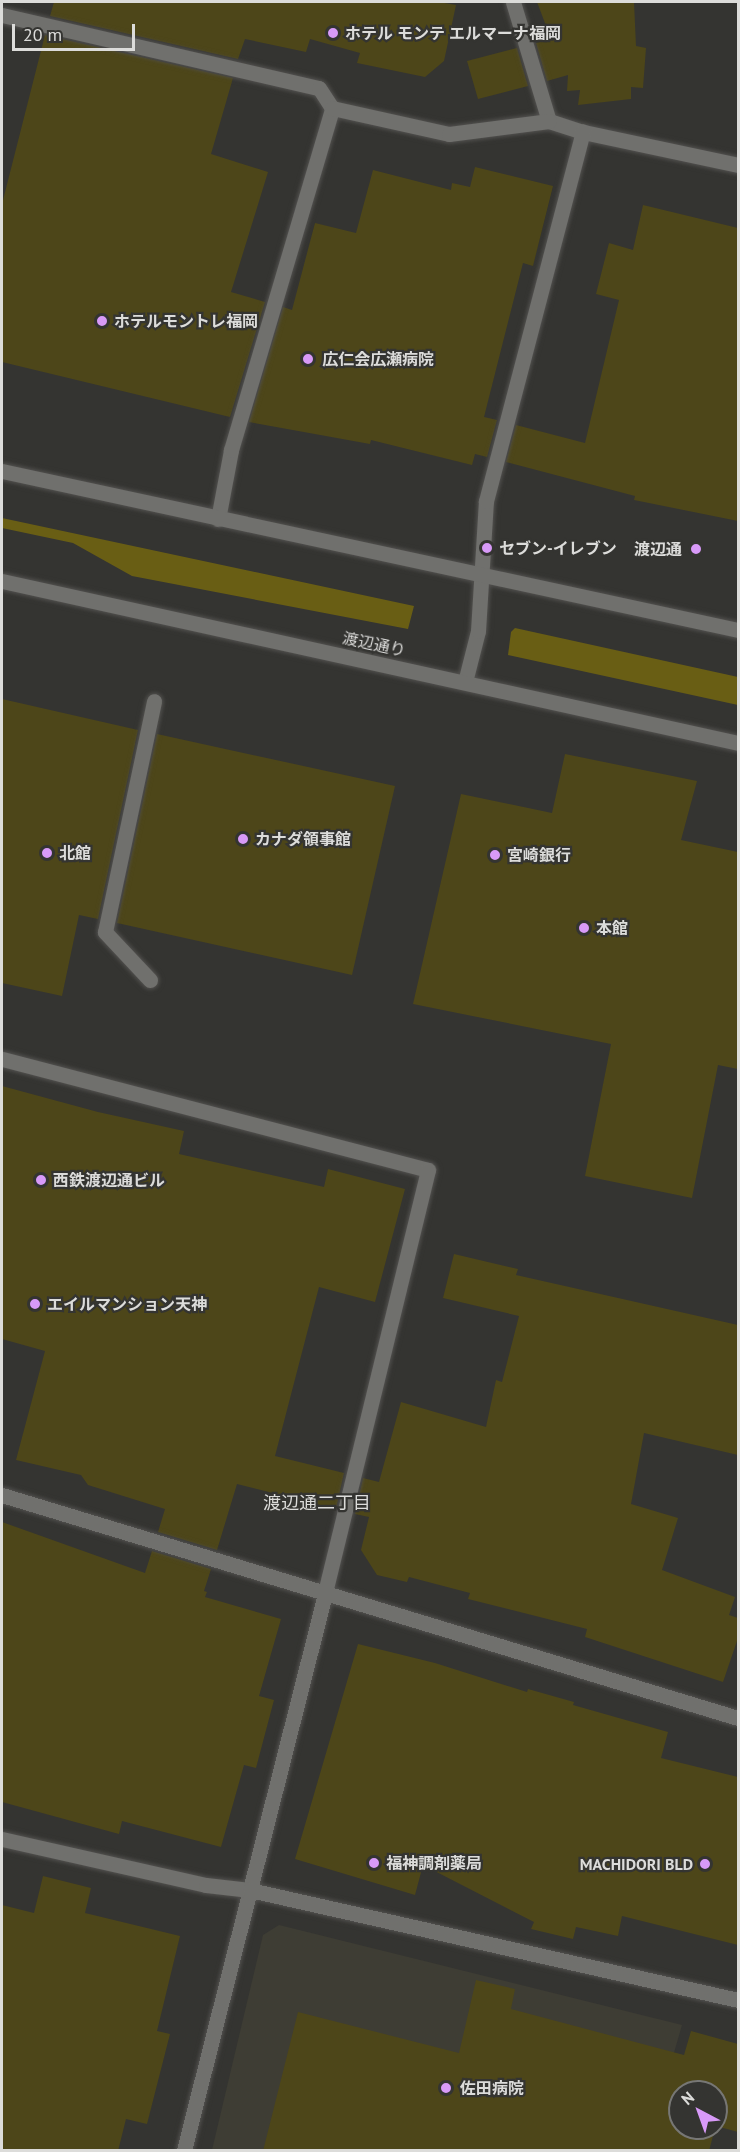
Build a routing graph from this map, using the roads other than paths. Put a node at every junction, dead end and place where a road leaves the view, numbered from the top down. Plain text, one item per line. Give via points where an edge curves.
1 (513, 2) edge
2 (2, 15) edge
3 (332, 108) junction
4 (549, 121) junction
5 (583, 132) junction
6 (738, 165) edge
7 (2, 471) edge
8 (218, 519) junction
9 (480, 576) junction
10 (2, 581) edge
11 (738, 630) edge
12 (465, 682) junction
13 (154, 701) dead end
14 (738, 743) edge
15 (150, 980) dead end
16 (2, 1059) edge
17 (2, 1495) edge
18 (325, 1594) junction
19 (738, 1718) edge
20 (2, 1839) edge
21 (250, 1890) junction
22 (738, 2000) edge
23 (184, 2151) edge

1 - 4 street
2 - 3 street via 319,88
3 - 4 street via 449,134
3 - 8 street via 231,450
4 - 5 street
5 - 6 street
5 - 9 street via 486,501
7 - 8 street
8 - 9 street
9 - 11 street
9 - 12 street via 478,631
10 - 12 street, 渡辺通り
12 - 14 street, 渡辺通り
13 - 15 street via 105,932
16 - 18 street via 428,1170
17 - 18 street
18 - 19 street
18 - 21 street
20 - 21 street via 206,1885
21 - 22 street
21 - 23 street

